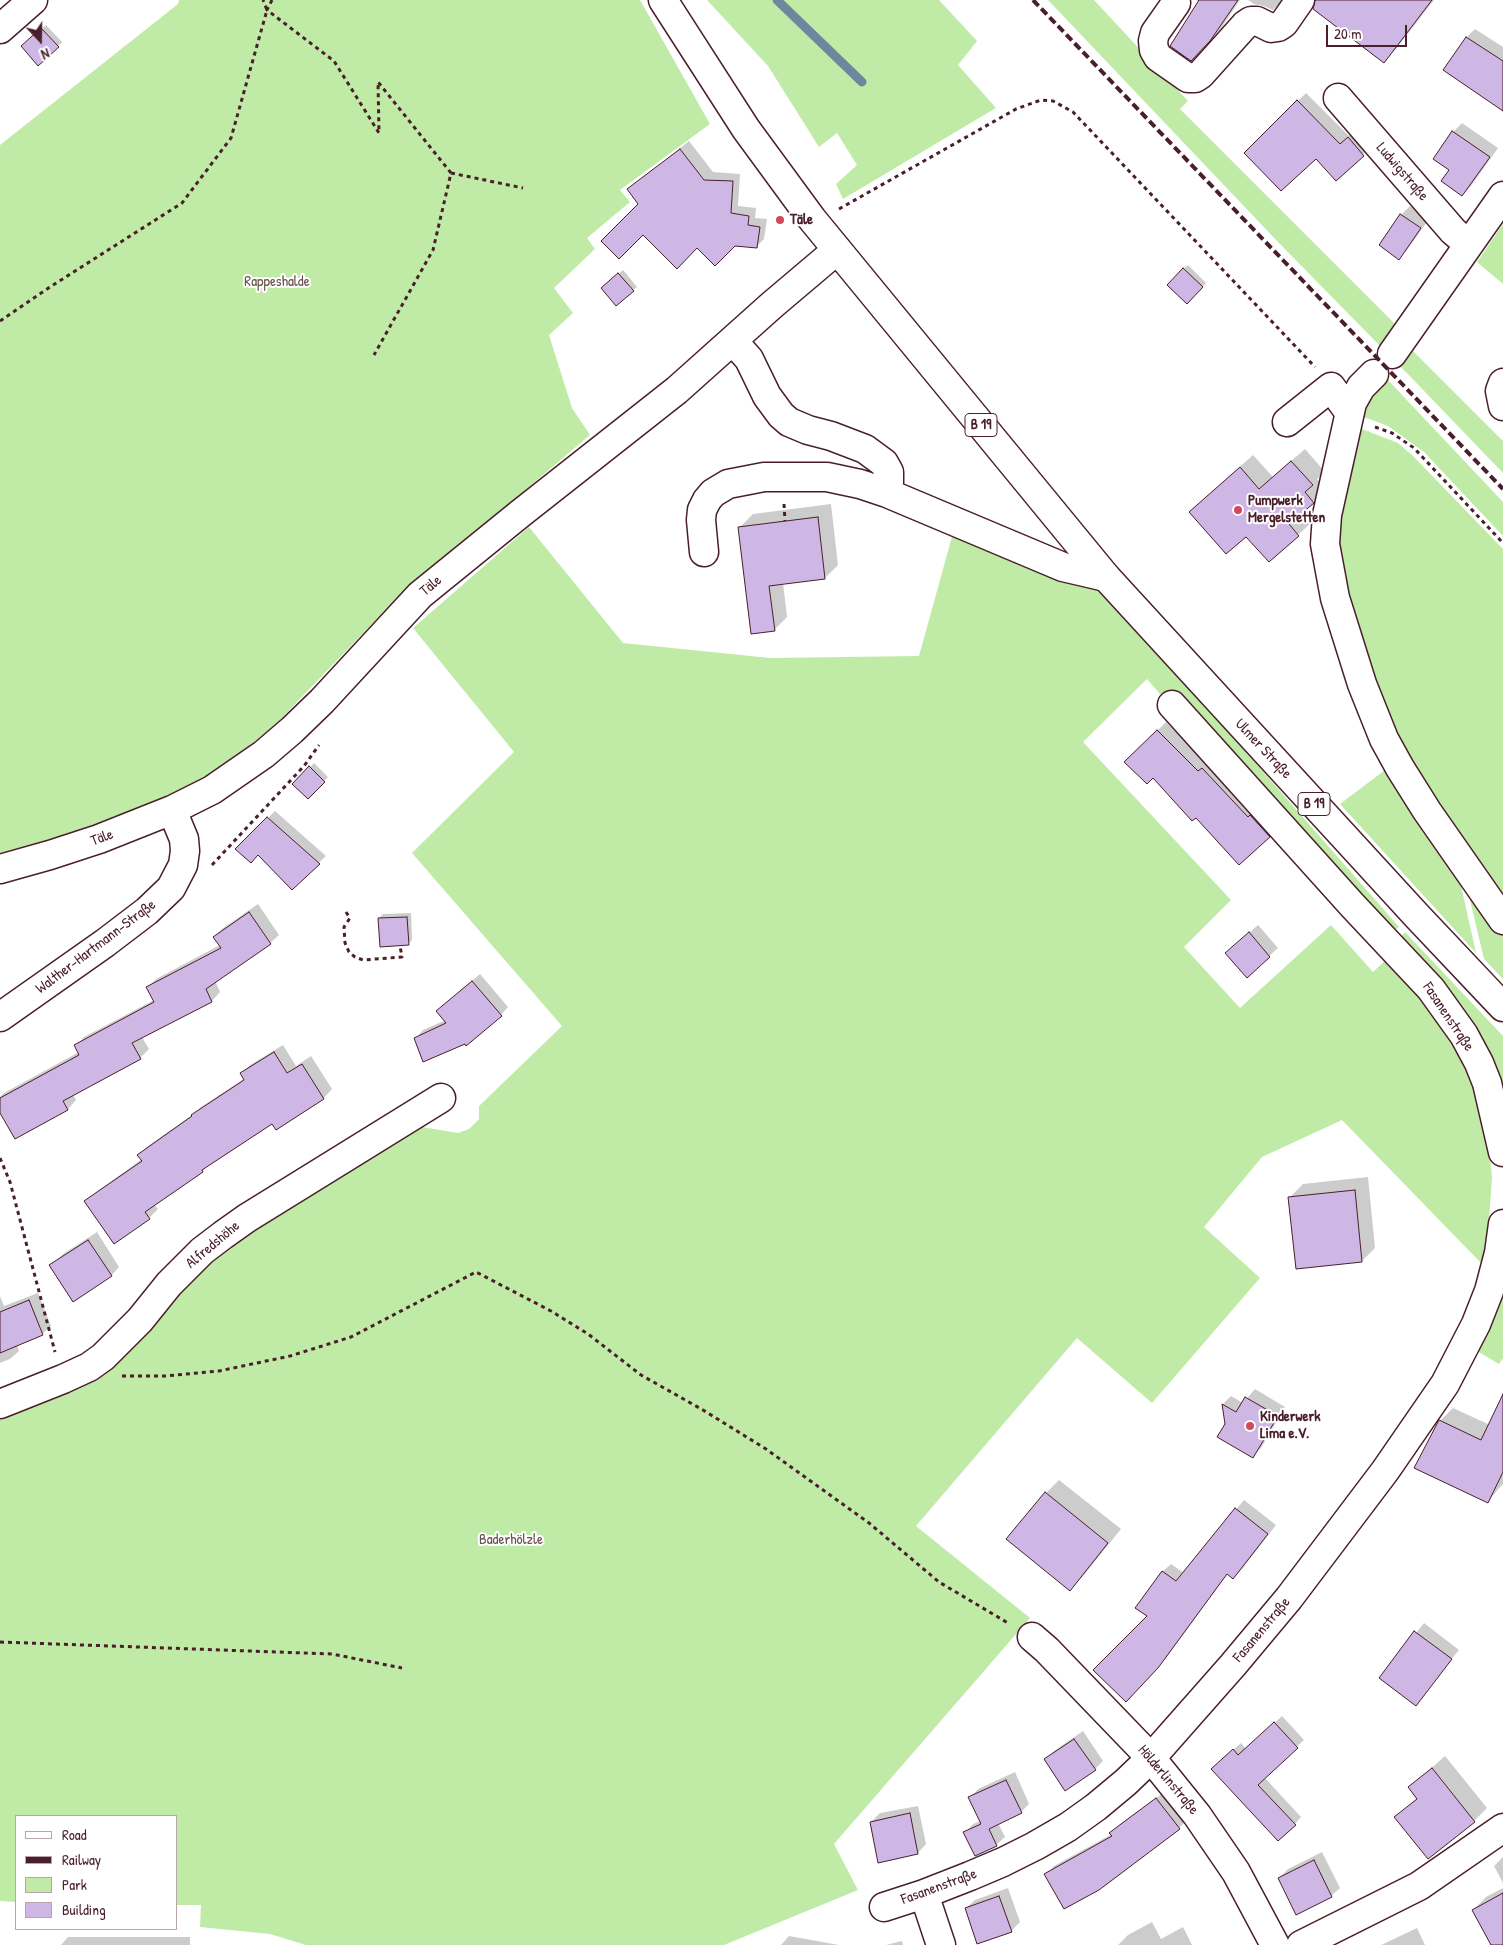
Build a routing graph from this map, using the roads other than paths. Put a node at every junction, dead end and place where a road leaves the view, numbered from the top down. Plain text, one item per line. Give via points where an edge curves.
1 (33, 0) edge
2 (663, 0) edge
3 (1300, 0) edge
4 (1176, 3) dead end
5 (0, 29) edge
6 (1338, 98) dead end
7 (1503, 196) edge
8 (1468, 244) junction
9 (837, 250) junction
10 (733, 341) junction
11 (1392, 354) dead end
12 (1374, 374) dead end
13 (1503, 383) edge
14 (1503, 406) edge
15 (1349, 412) junction
16 (1287, 422) dead end
17 (887, 493) junction
18 (704, 552) dead end
19 (1106, 577) junction
20 (1172, 705) dead end
21 (172, 810) junction
22 (0, 869) edge
23 (1503, 920) edge
24 (1503, 1007) edge
25 (0, 1017) edge
26 (441, 1098) dead end
27 (1503, 1152) edge
28 (1503, 1224) edge
29 (0, 1404) edge
30 (1032, 1637) road end
31 (1151, 1758) junction
32 (1503, 1828) edge
33 (924, 1894) junction
34 (884, 1907) dead end
35 (941, 1945) edge
36 (1275, 1945) edge
37 (1301, 1945) edge

1 - 5 street
2 - 9 street, B 19 via 746,129
3 - 4 street via 1278,27 1272,28 1257,21 1245,25 1195,78 1188,78 1158,57 1154,50 1155,33
6 - 8 street, Ludwigstraße via 1453,231
7 - 8 street
8 - 11 street
9 - 10 street, Täle
9 - 19 street, B 19
10 - 17 street via 749,358 767,396 789,422 865,449 884,463 889,472
10 - 21 street, Täle via 677,390 420,595 322,701 264,754 212,790
12 - 15 street via 1356,394
13 - 14 street via 1500,391
15 - 16 street via 1331,387
15 - 23 street via 1325,530 1335,598 1362,684 1384,739 1427,811
17 - 18 street via 827,477 764,477 728,484 713,493 702,510
17 - 19 street via 1062,567
19 - 24 street, Ulmer Straße / B 19
20 - 27 street, Fasanenstraße via 1431,988 1464,1035 1487,1083
21 - 22 street, Täle via 99,839
21 - 25 street, Walther-Hartmann-Straße via 186,851 171,888 105,943
26 - 29 street, Alfredshöhe via 246,1218 202,1251 103,1357 63,1379
28 - 31 street, Fasanenstraße via 1489,1291 1445,1384 1385,1471 1289,1598
30 - 31 street, Hölderlinstraße
31 - 33 street, Fasanenstraße via 1068,1827 1003,1862
31 - 36 street, Hölderlinstraße via 1218,1844
32 - 37 street via 1418,1886
33 - 34 street, Fasanenstraße
33 - 35 street

